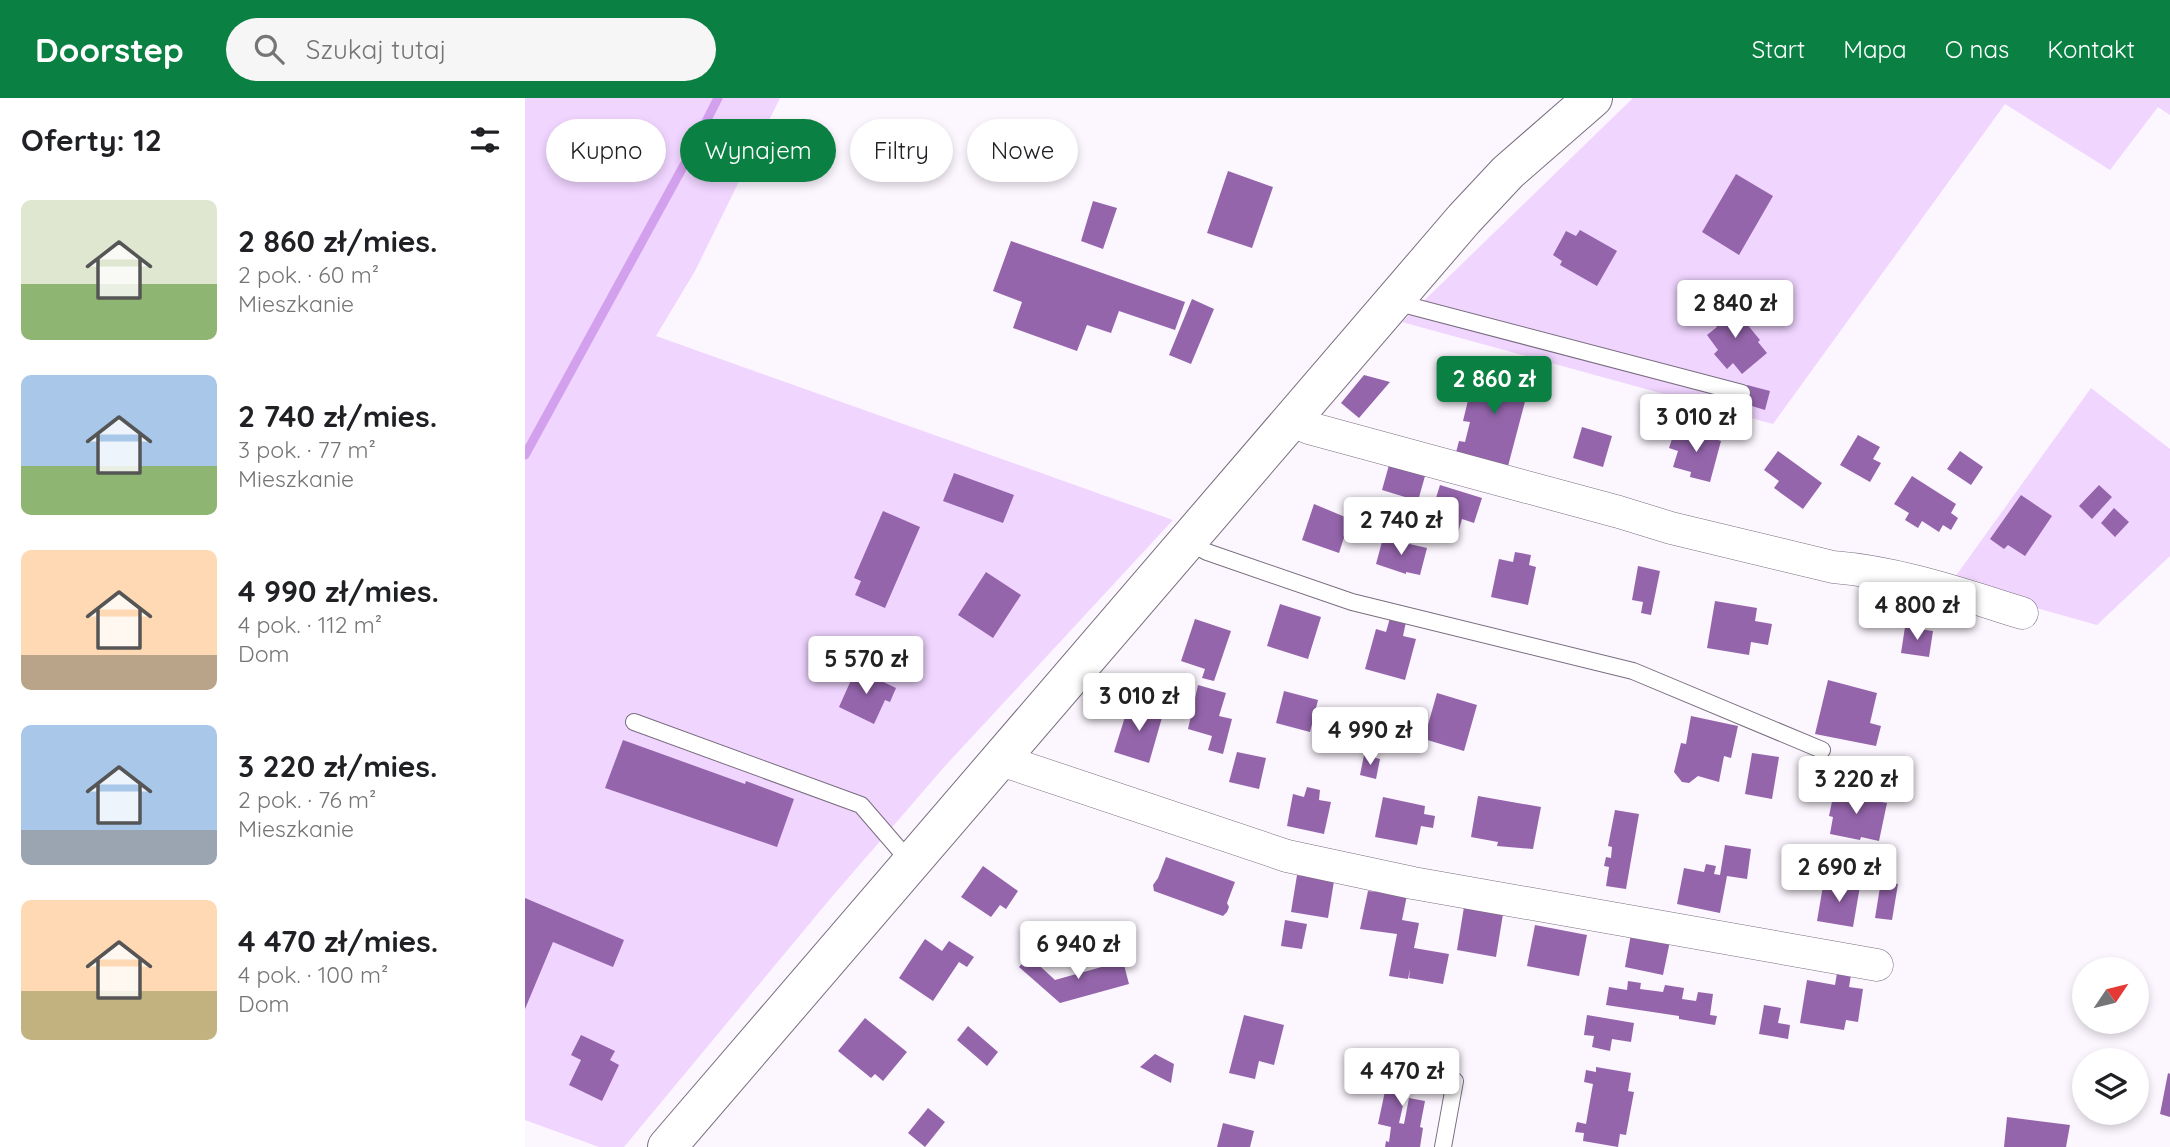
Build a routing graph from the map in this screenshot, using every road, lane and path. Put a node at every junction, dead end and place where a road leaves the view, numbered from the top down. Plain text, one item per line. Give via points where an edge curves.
1 (1593, 98) edge
2 (1392, 302) junction
3 (1742, 393) dead end
4 (1290, 419) junction
5 (1186, 541) junction
6 (2022, 613) dead end
7 (634, 722) dead end
8 (1822, 751) dead end
9 (1001, 760) junction
10 (911, 863) junction
11 (1877, 965) dead end
12 (1455, 1081) dead end
13 (667, 1147) edge
14 (1443, 1147) edge

1 - 2 street via 1493,187
2 - 3 lane
2 - 4 street
4 - 5 street
4 - 6 street via 1671,528 1947,589
5 - 8 lane via 1352,602 1633,671
5 - 9 street
7 - 10 lane via 860,805
9 - 10 street
9 - 11 street via 1287,856
10 - 13 street
12 - 14 lane

